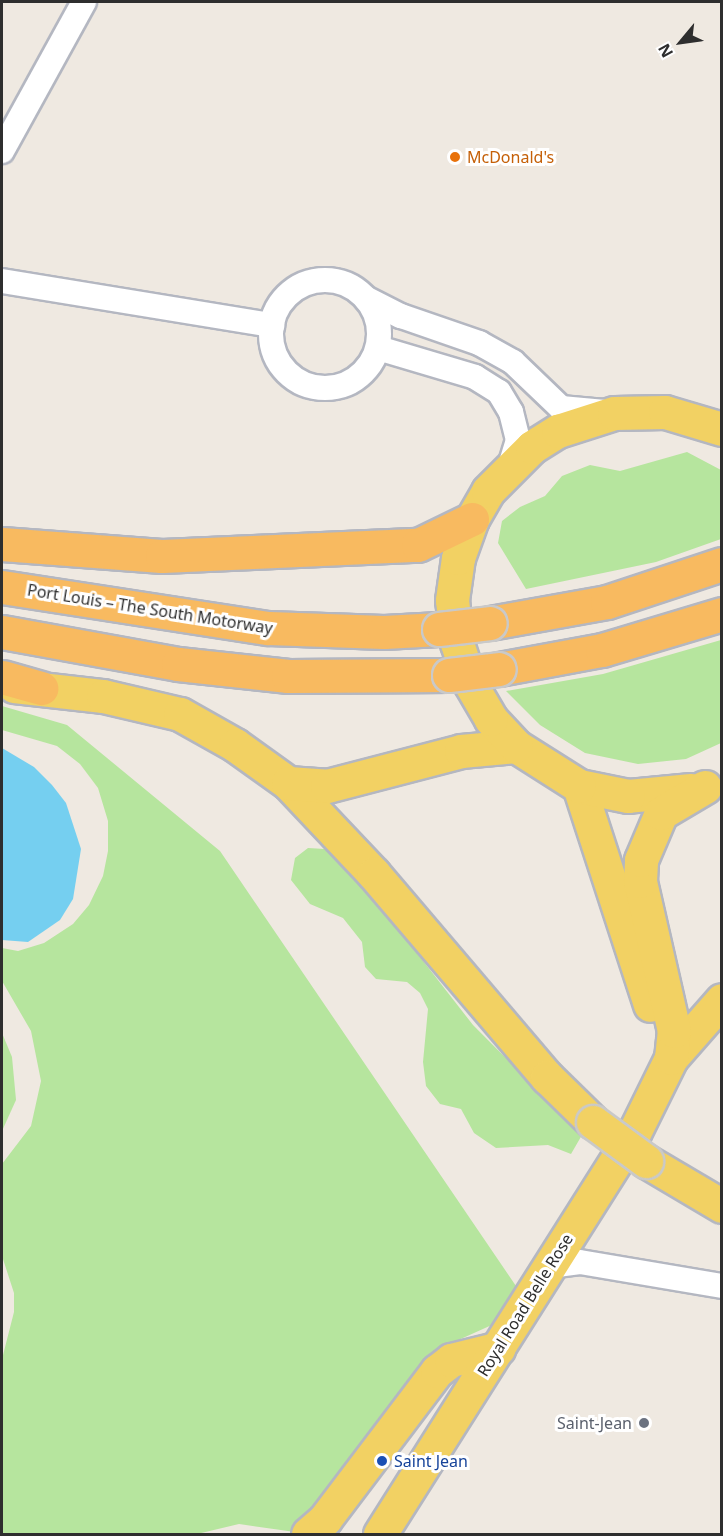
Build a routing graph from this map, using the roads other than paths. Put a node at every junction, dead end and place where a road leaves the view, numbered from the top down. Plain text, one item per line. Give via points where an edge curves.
1 (84, 2) edge
2 (2, 151) edge
3 (2, 281) edge
4 (367, 299) junction
5 (272, 324) junction
6 (378, 348) junction
7 (614, 413) junction
8 (720, 427) edge
9 (510, 466) junction
10 (472, 519) junction
11 (2, 544) edge
12 (722, 564) edge
13 (2, 586) edge
14 (722, 614) edge
15 (2, 632) edge
16 (2, 677) edge
17 (2, 686) edge
18 (41, 688) junction
19 (516, 746) junction
20 (288, 783) junction
21 (713, 784) edge
22 (579, 786) junction
23 (722, 1000) edge
24 (667, 1065) junction
25 (722, 1206) edge
26 (544, 1274) junction
27 (722, 1286) edge
28 (499, 1348) junction
29 (309, 1534) edge
30 (380, 1534) edge

1 - 2 street
3 - 5 street
4 - 5 street via 352,287 333,280 306,283 284,298
4 - 6 street via 380,331
4 - 7 street via 505,357 561,408
5 - 6 street via 276,357 292,376 314,387 346,384 360,375
6 - 9 street via 475,377 499,392 511,412 518,440
7 - 8 main road via 665,412
7 - 9 main road via 558,431
9 - 10 main road
10 - 11 highway via 418,545 162,556
10 - 19 main road via 458,558 452,600 456,643 475,692 491,719
12 - 13 highway, Port Louis – The South Motorway, bridge via 607,602 490,623 384,632 268,628
14 - 15 highway, bridge via 602,650 499,669 449,675 345,678 266,674 178,663
16 - 18 highway
17 - 18 main road
18 - 20 main road via 180,714 235,745
19 - 20 main road via 461,751 327,786
19 - 22 main road
20 - 25 main road, bridge via 374,874 547,1077 594,1122 646,1161
21 - 22 main road via 667,795 628,796
21 - 24 main road, Royal Road Belle Rose via 661,813 641,860 640,881 674,1031
22 - 24 main road
23 - 24 main road
24 - 26 main road, Royal Road Belle Rose via 635,1131
26 - 27 street via 557,1265 580,1262
26 - 28 main road, Royal Road Belle Rose
28 - 29 main road via 452,1360 437,1371 326,1520
28 - 30 main road, Royal Road Belle Rose

